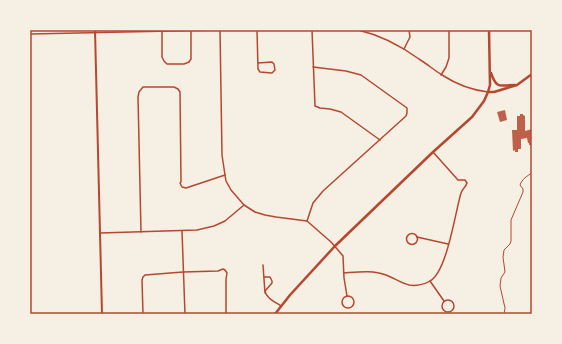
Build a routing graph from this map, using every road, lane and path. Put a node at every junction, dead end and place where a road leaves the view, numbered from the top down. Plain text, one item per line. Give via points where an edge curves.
1 (219, 30) edge
2 (257, 30) edge
3 (312, 30) edge
4 (358, 30) edge
5 (409, 30) edge
6 (449, 30) edge
7 (489, 30) edge
8 (95, 31) edge
9 (152, 31) edge
10 (162, 31) junction
11 (191, 31) junction
12 (364, 31) edge
13 (30, 34) edge
14 (404, 49) junction
15 (258, 63) junction
16 (313, 67) junction
17 (490, 71) junction
18 (532, 74) edge
19 (441, 75) junction
20 (517, 85) junction
21 (488, 92) junction
22 (380, 140) junction
23 (433, 152) junction
24 (532, 173) edge
25 (225, 175) junction
26 (244, 205) junction
27 (307, 221) junction
28 (182, 231) junction
29 (100, 232) junction
30 (140, 232) junction
31 (417, 237) junction
32 (448, 244) junction
33 (335, 246) junction
34 (263, 265) dead end
35 (183, 272) junction
36 (344, 273) junction
37 (264, 277) junction
38 (430, 281) junction
39 (267, 296) junction
40 (347, 296) junction
41 (444, 301) junction
42 (281, 306) junction
43 (102, 314) edge
44 (142, 314) edge
45 (185, 314) edge
46 (226, 314) edge
47 (275, 314) edge
48 (504, 314) edge

1 - 11 street
1 - 25 street via 222,155
2 - 15 street
3 - 16 street
4 - 12 street
5 - 14 street via 410,37
6 - 19 street via 449,58
7 - 17 main road
8 - 9 street
8 - 13 street
8 - 29 street
9 - 10 street
10 - 11 street
10 - 11 street via 162,57 166,64 189,62
12 - 14 street
14 - 19 street
15 - 15 street via 272,62 275,70 260,72
16 - 22 street via 315,106 341,112
16 - 22 street via 361,75 407,108 406,116
17 - 20 main road via 499,86
17 - 21 main road
18 - 20 main road
19 - 21 street via 464,87
20 - 21 main road
21 - 23 main road via 472,117
22 - 27 street via 323,191 313,203
23 - 32 street via 458,180 465,180 467,183 461,193
23 - 33 main road
24 - 48 path via 521,181 523,192 512,220 511,241 504,250 505,272 500,286
25 - 26 street via 231,190
25 - 30 street via 186,188 182,187 180,92 174,87 143,87 138,97
26 - 27 street via 265,215
26 - 28 street via 225,221 197,230
27 - 33 street
28 - 30 street
28 - 35 street
29 - 30 street
29 - 43 street
31 - 31 street via 410,234 407,242 415,244 418,241
31 - 32 street
32 - 38 street via 441,268
33 - 36 street via 343,256
33 - 42 main road
34 - 37 street
35 - 44 street via 143,277
35 - 45 street
35 - 46 street via 223,269 226,271
36 - 38 street via 375,272 411,285
36 - 40 street
37 - 39 street via 264,291
37 - 39 street via 272,280 265,291
38 - 41 street
39 - 42 street
40 - 40 street via 354,299 354,305 347,308 343,304
41 - 41 street via 453,302 454,307 448,312 443,309
42 - 47 main road

